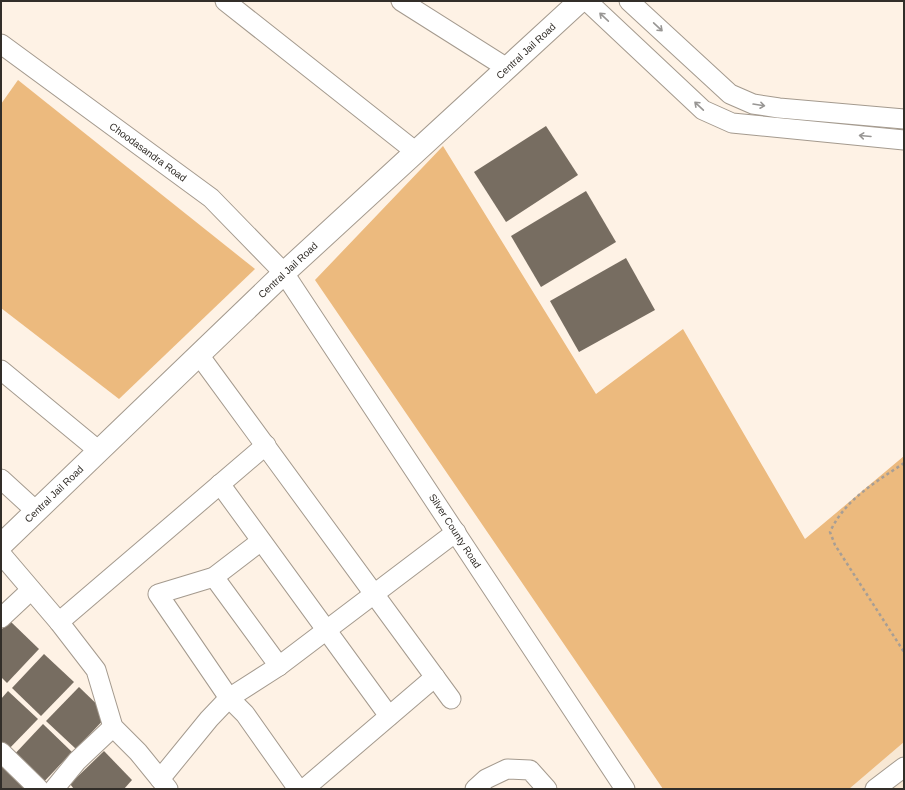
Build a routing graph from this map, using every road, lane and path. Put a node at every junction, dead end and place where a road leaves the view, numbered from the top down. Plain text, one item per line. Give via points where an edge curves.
1 (225, 1) edge
2 (401, 1) edge
3 (580, 1) edge
4 (587, 1) edge
5 (629, 1) edge
6 (1, 44) edge
7 (507, 68) junction
8 (730, 94) junction
9 (719, 117) junction
10 (904, 119) edge
11 (904, 140) edge
12 (416, 152) junction
13 (284, 273) junction
14 (199, 355) junction
15 (1, 370) edge
16 (266, 446) junction
17 (99, 451) junction
18 (904, 463) edge
19 (1, 479) edge
20 (220, 484) junction
21 (36, 511) junction
22 (456, 532) junction
23 (261, 541) junction
24 (1, 545) edge
25 (1, 554) edge
26 (214, 577) junction
27 (31, 590) junction
28 (374, 594) junction
29 (1, 618) edge
30 (59, 622) junction
31 (327, 630) junction
32 (904, 652) edge
33 (279, 666) junction
34 (435, 676) junction
35 (229, 698) junction
36 (451, 699) dead end
37 (389, 716) junction
38 (113, 726) junction
39 (1, 752) edge
40 (904, 767) edge
41 (164, 784) edge
42 (39, 789) edge
43 (54, 789) edge
44 (298, 789) edge
45 (304, 789) edge
46 (475, 789) edge
47 (547, 789) edge
48 (625, 789) edge
49 (875, 789) edge

1 - 12 street
2 - 7 street
3 - 7 main road, Central Jail Road
9 -> 4 street via 703,110
5 -> 8 street
6 - 13 street, Choodasandra Road via 211,198
7 - 12 main road, Central Jail Road
8 - 9 street
8 -> 10 street via 753,104 778,108
11 -> 9 street via 732,124
12 - 13 main road, Central Jail Road
13 - 14 main road, Central Jail Road
13 - 22 street, Silver County Road
14 - 16 street
14 - 17 main road, Central Jail Road
15 - 17 street
16 - 20 street
16 - 28 street
17 - 21 main road, Central Jail Road
18 - 32 path via 855,498 836,519 830,532 835,545
19 - 21 street
20 - 23 street
20 - 30 street
21 - 24 main road, Central Jail Road
22 - 28 street
22 - 48 street, Silver County Road
23 - 26 street
23 - 31 street
25 - 27 street
26 - 33 street
26 - 35 street via 158,594
27 - 29 street
27 - 30 street
28 - 31 street
28 - 34 street
30 - 38 street via 96,670
31 - 33 street
31 - 37 street
33 - 35 street
34 - 36 street
34 - 37 street
35 - 41 street via 209,719
35 - 44 street via 245,714
37 - 45 street
38 - 41 street
38 - 43 street via 77,761
39 - 42 street
40 - 49 street
46 - 47 street via 486,779 507,768 530,770

